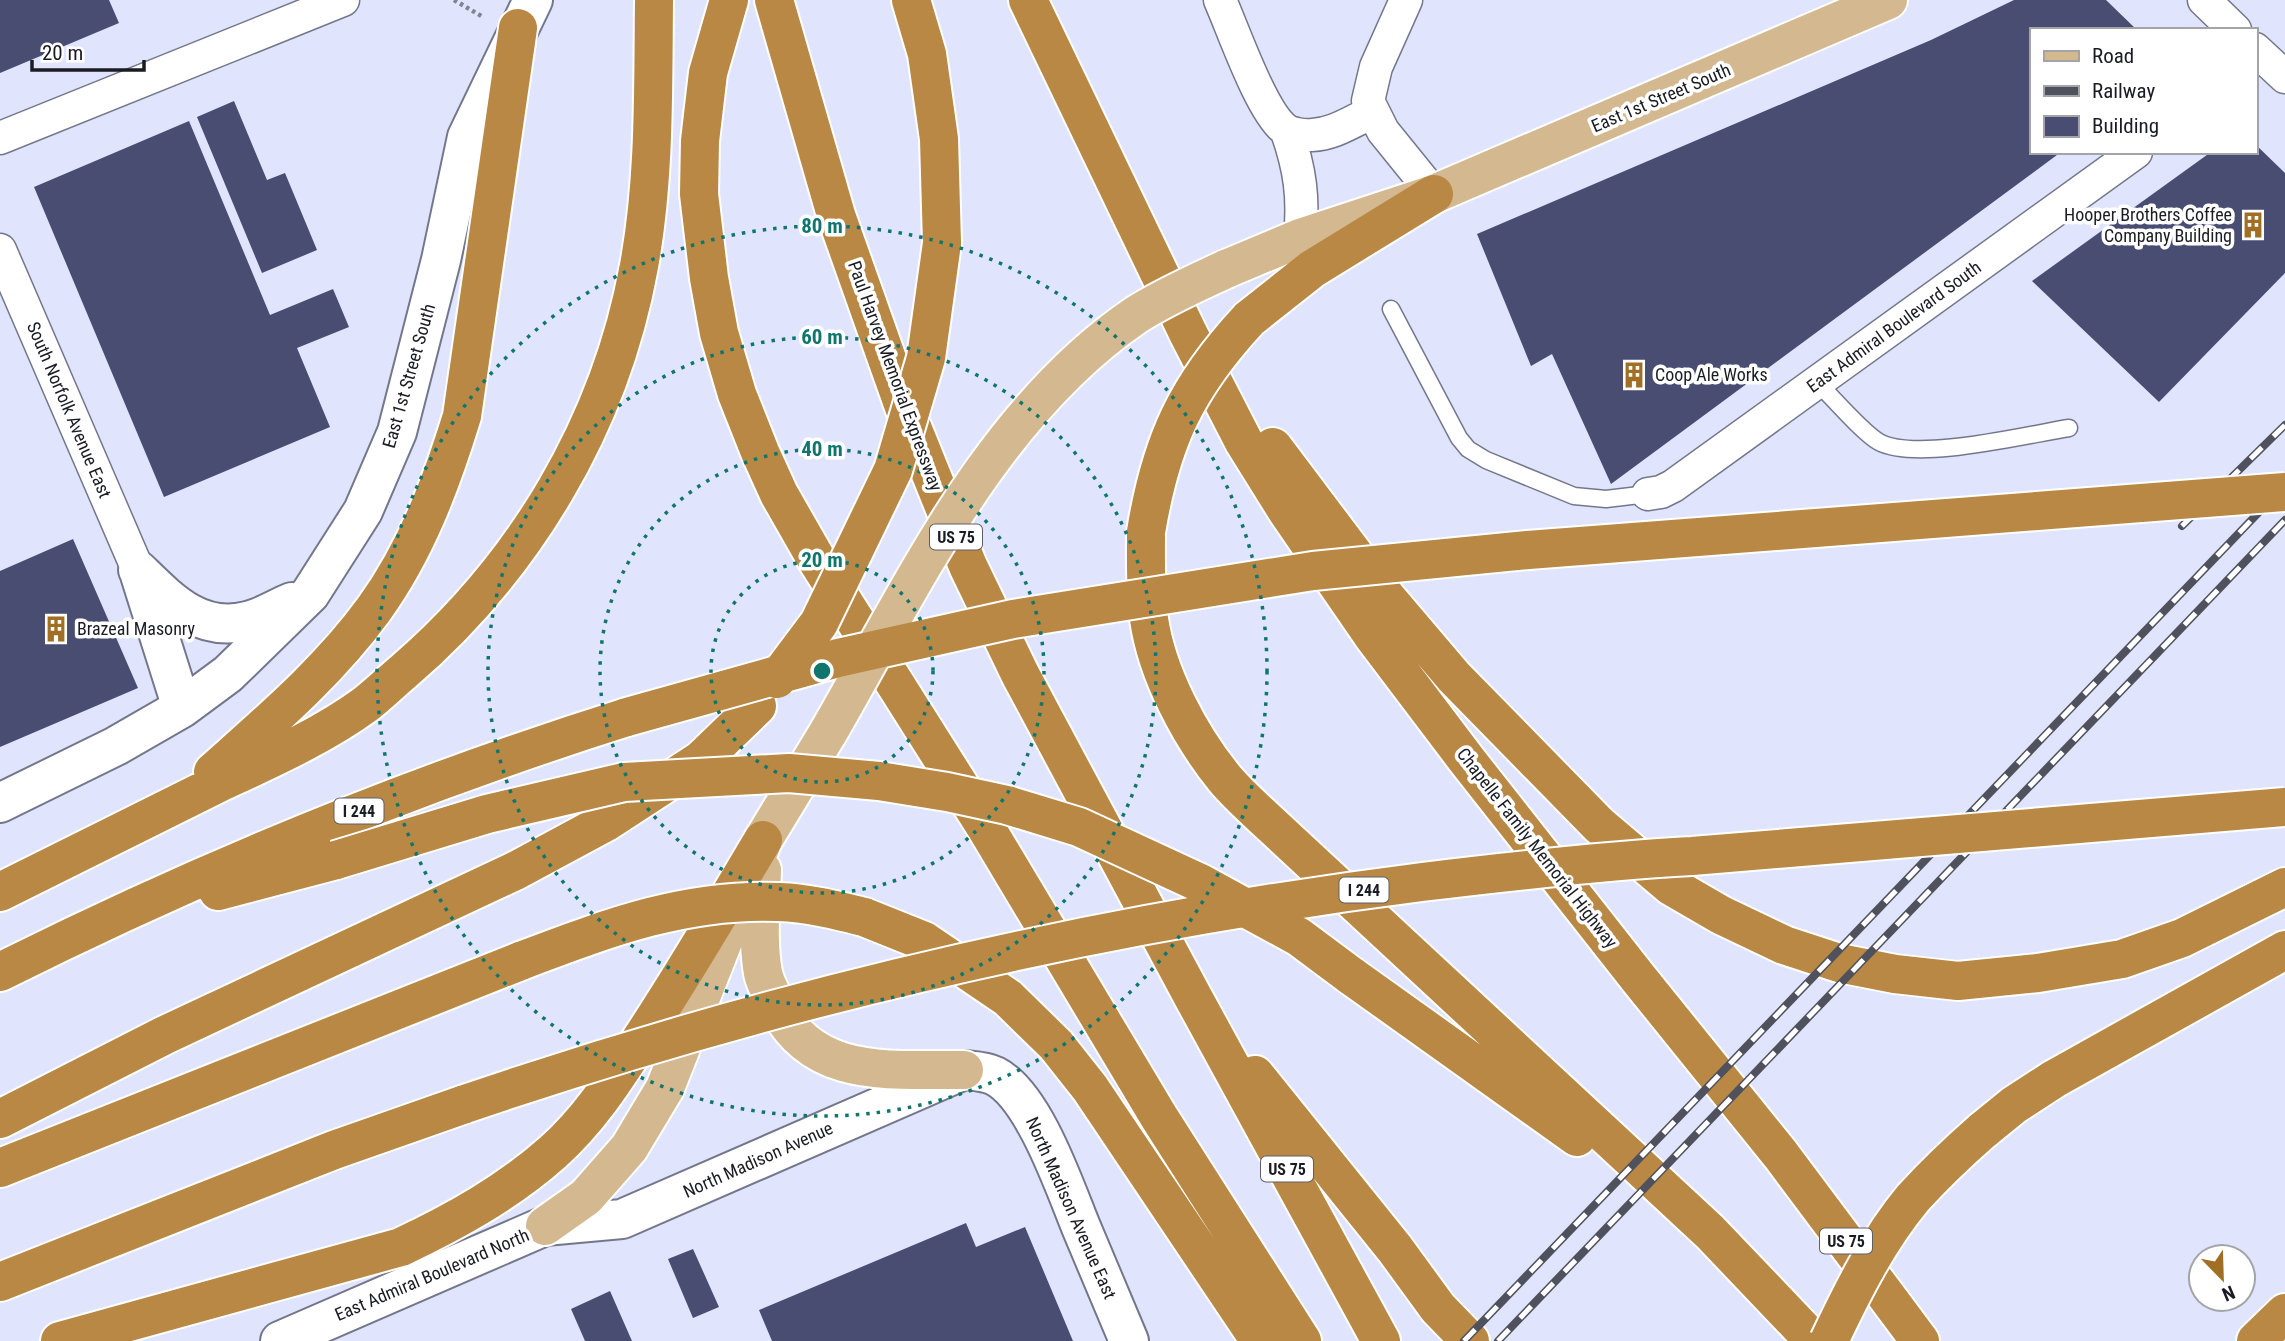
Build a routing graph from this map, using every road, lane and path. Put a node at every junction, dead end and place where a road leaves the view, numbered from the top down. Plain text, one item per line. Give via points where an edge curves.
1 (344, 0) edge
2 (454, 0) edge
3 (654, 0) edge
4 (729, 0) edge
5 (774, 0) edge
6 (911, 0) edge
7 (1028, 0) edge
8 (1220, 0) edge
9 (1406, 0) edge
10 (1888, 0) edge
11 (2204, 0) edge
12 (511, 15) edge
13 (2233, 28) edge
14 (1373, 112) junction
15 (1287, 132) junction
16 (0, 138) edge
17 (2133, 154) edge
18 (1434, 194) junction
19 (1300, 238) junction
20 (0, 250) edge
21 (1391, 309) dead end
22 (1188, 333) junction
23 (1817, 382) junction
24 (2069, 428) dead end
25 (2285, 492) edge
26 (1648, 494) joint
27 (138, 570) junction
28 (310, 594) junction
29 (182, 708) junction
30 (0, 803) edge
31 (176, 804) junction
32 (2285, 807) edge
33 (763, 840) junction
34 (2285, 887) edge
35 (0, 892) edge
36 (97, 923) junction
37 (2285, 950) edge
38 (0, 972) edge
39 (1193, 997) junction
40 (964, 1070) junction
41 (0, 1119) edge
42 (0, 1168) edge
43 (545, 1226) junction
44 (1710, 1232) junction
45 (0, 1282) edge
46 (2285, 1313) edge
47 (60, 1341) edge
48 (280, 1341) edge
49 (1129, 1341) edge
50 (1260, 1341) edge
51 (1302, 1341) edge
52 (1381, 1341) edge
53 (1470, 1341) edge
54 (1814, 1341) edge
55 (1829, 1341) edge
56 (1920, 1341) edge
57 (2256, 1341) edge

1 - 16 street
2 - 12 path
3 - 31 highway via 648,195 639,266 620,348 597,412 567,473 533,528 460,620 424,655 366,704 307,740
4 - 51 highway via 708,73 699,194 719,333 737,394 779,494 1159,1117
5 - 39 highway, Paul Harvey Memorial Expressway / US 75 via 836,215 904,407 968,566 1020,674
6 - 41 highway, bridge via 927,54 939,139 942,243 926,358 893,470 819,623 757,706 701,760 606,822 515,871 164,1035
7 - 22 highway, US 75
8 - 15 street via 1263,97
9 - 14 street via 1376,67 1368,101
10 - 18 main road, East 1st Street South
11 - 13 street
12 - 28 street, East 1st Street South via 467,137 397,432 363,511
12 - 31 highway via 461,416 443,478 411,549 374,609 324,669
14 - 15 street via 1326,133
14 - 18 street
15 - 19 street via 1298,163 1303,207
17 - 23 street, East Admiral Boulevard South
18 - 19 main road, East 1st Street South
18 - 44 highway, bridge via 1312,269 1249,319 1208,366 1167,442 1154,487 1146,532 1145,580 1155,646 1182,713 1226,780
19 - 33 main road, East 1st Street South, bridge via 1136,315 1057,381 960,504
20 - 27 street, South Norfolk Avenue East
21 - 26 lane via 1468,449 1574,496 1606,499
22 - 34 highway via 1387,597 1454,677 1599,825 1671,886 1721,915 1784,945 1839,963 1958,981 2038,974 2122,959 2182,938
22 - 56 highway, Chapelle Family Memorial Highway / US 75 via 1244,442 1373,636 1781,1154
23 - 24 lane via 1876,440 1893,448 1928,451
23 - 26 street, East Admiral Boulevard South via 1673,486
25 - 36 highway, I 244, bridge via 1528,550 1313,571 1013,619 838,658 627,717 320,827
27 - 28 street via 189,615 226,624 248,621
27 - 29 street
28 - 29 street, East 1st Street South via 229,674
29 - 30 street, East 1st Street South
31 - 35 highway
32 - 45 highway, I 244, bridge via 1612,860 1317,895 1091,935 788,1005 583,1065 334,1150
33 - 40 main road via 763,976 792,1032 811,1049 860,1067
33 - 43 main road, East 1st Street South via 665,1088 629,1148 586,1197
33 - 47 highway via 598,1106 554,1151 503,1191 401,1247
36 - 38 highway, I 244
36 - 44 highway, bridge via 336,860 487,814 624,782 789,773 947,792 1079,827 1200,883 1298,937
37 - 55 highway, bridge via 2054,1079 1982,1131 1912,1200 1885,1237
39 - 52 highway, US 75
39 - 53 highway via 1438,1308
40 - 43 street, North Madison Avenue via 622,1220
40 - 49 street, North Madison Avenue East via 996,1076 1027,1108
42 - 50 highway, bridge via 633,919 716,903 817,906 864,917 924,941 1008,998 1056,1045 1090,1088
43 - 48 street, East Admiral Boulevard North
44 - 54 highway
46 - 57 highway

